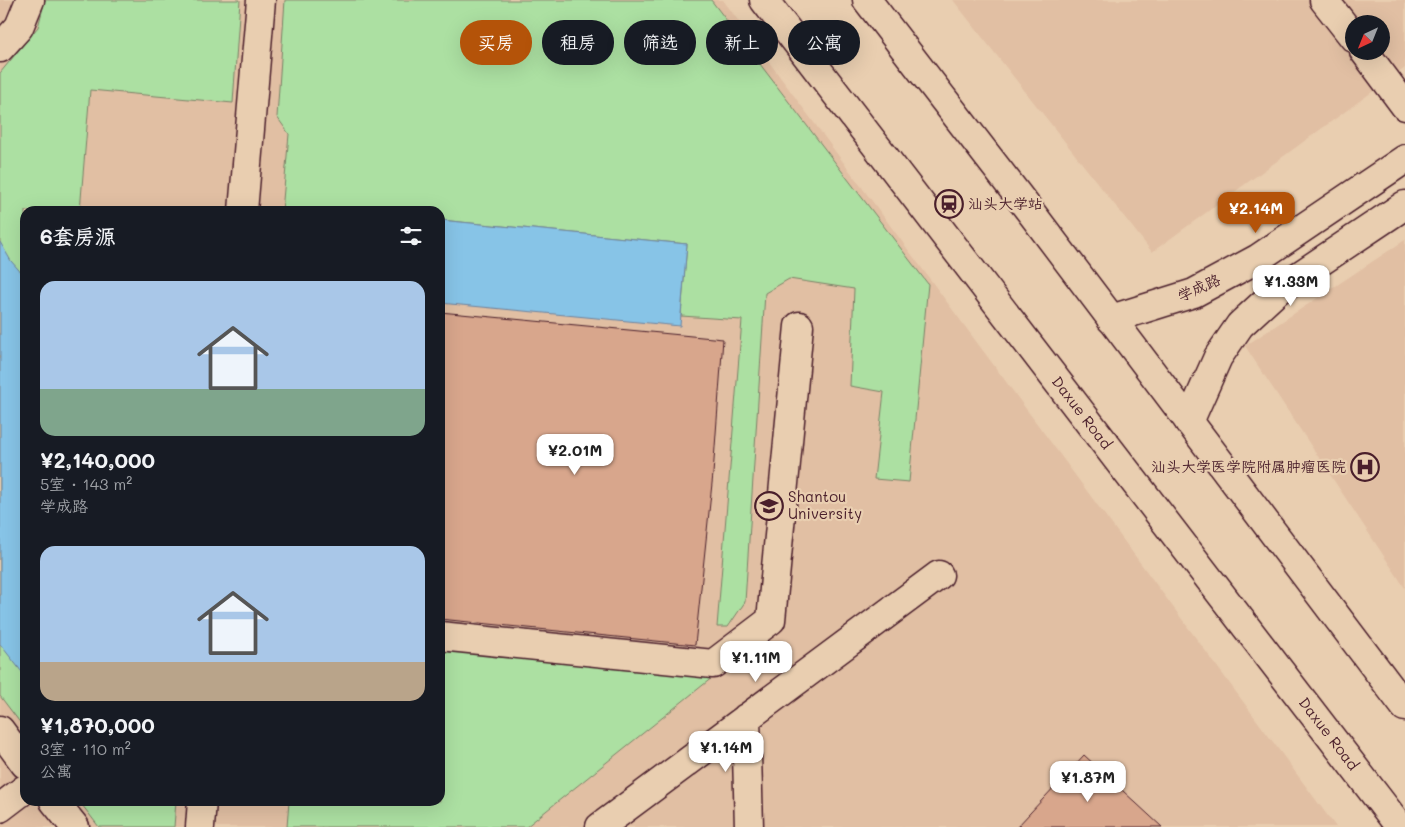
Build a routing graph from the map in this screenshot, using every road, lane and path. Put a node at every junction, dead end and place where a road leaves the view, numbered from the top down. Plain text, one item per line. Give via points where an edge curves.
1 (30, 0) edge
2 (261, 0) edge
3 (764, 0) edge
4 (866, 0) edge
5 (1324, 0) edge
6 (1345, 27) edge
7 (0, 48) edge
8 (1371, 60) edge
9 (1405, 106) edge
10 (1405, 159) edge
11 (1405, 205) edge
12 (243, 206) edge
13 (1112, 319) junction
14 (799, 326) dead end
15 (1189, 422) junction
16 (939, 575) dead end
17 (445, 637) edge
18 (1405, 707) edge
19 (746, 718) junction
20 (0, 730) edge
21 (20, 757) edge
22 (20, 793) edge
23 (58, 806) edge
24 (202, 806) edge
25 (0, 808) edge
26 (75, 827) edge
27 (200, 827) edge
28 (600, 827) edge
29 (749, 827) edge
30 (1400, 827) edge

1 - 7 main road via 19,27
2 - 12 main road
3 - 30 main road, Daxue Road
4 - 13 main road
5 - 6 main road
8 - 9 main road
10 - 13 main road, 学成路 via 1257,259 1194,294
11 - 15 main road via 1278,290 1240,325 1218,357
13 - 15 main road
14 - 17 main road via 771,620 713,664
15 - 18 main road
16 - 19 main road
19 - 28 main road
19 - 29 main road
20 - 21 main road
22 - 25 main road
23 - 26 main road
24 - 27 main road

